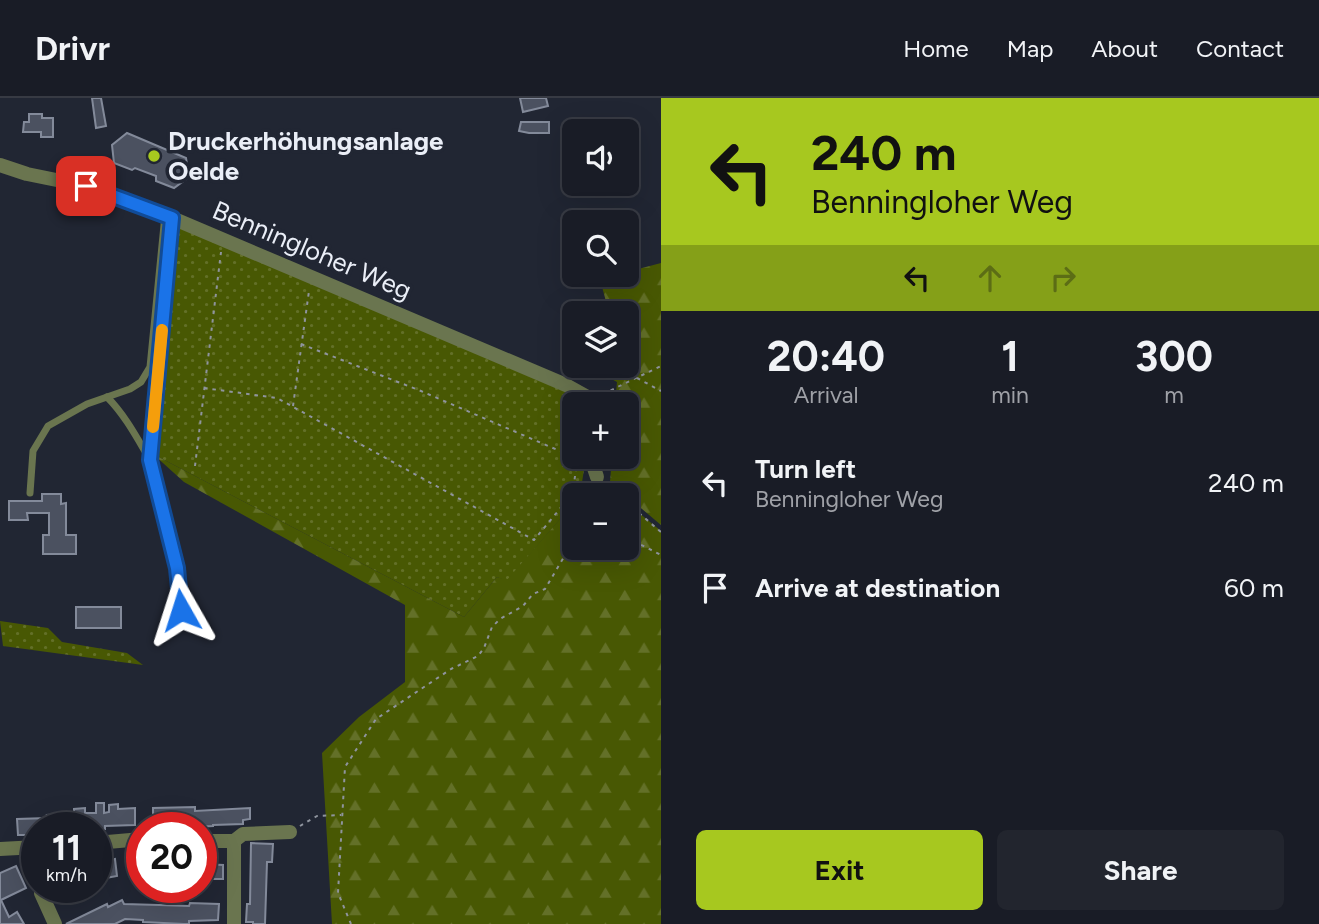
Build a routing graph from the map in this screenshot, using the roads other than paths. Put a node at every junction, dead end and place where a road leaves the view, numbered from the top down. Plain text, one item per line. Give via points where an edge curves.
1 (0, 165) edge
2 (169, 216) junction
3 (577, 392) edge
4 (107, 397) junction
5 (150, 460) junction
6 (30, 494) dead end
7 (167, 630) dead end
8 (290, 832) road end
9 (217, 841) edge
10 (234, 841) junction
11 (21, 848) edge
12 (0, 849) edge
13 (46, 903) edge
14 (55, 924) edge
15 (234, 924) edge

1 - 2 street, Benningloher Weg via 86,186
2 - 3 street, Benningloher Weg
2 - 4 lane via 150,367 141,382
2 - 5 lane
4 - 5 lane
4 - 6 lane via 48,426 33,451
5 - 7 lane via 177,568 181,610
8 - 10 street via 243,834
9 - 10 street
10 - 15 street
11 - 12 street
13 - 14 street

